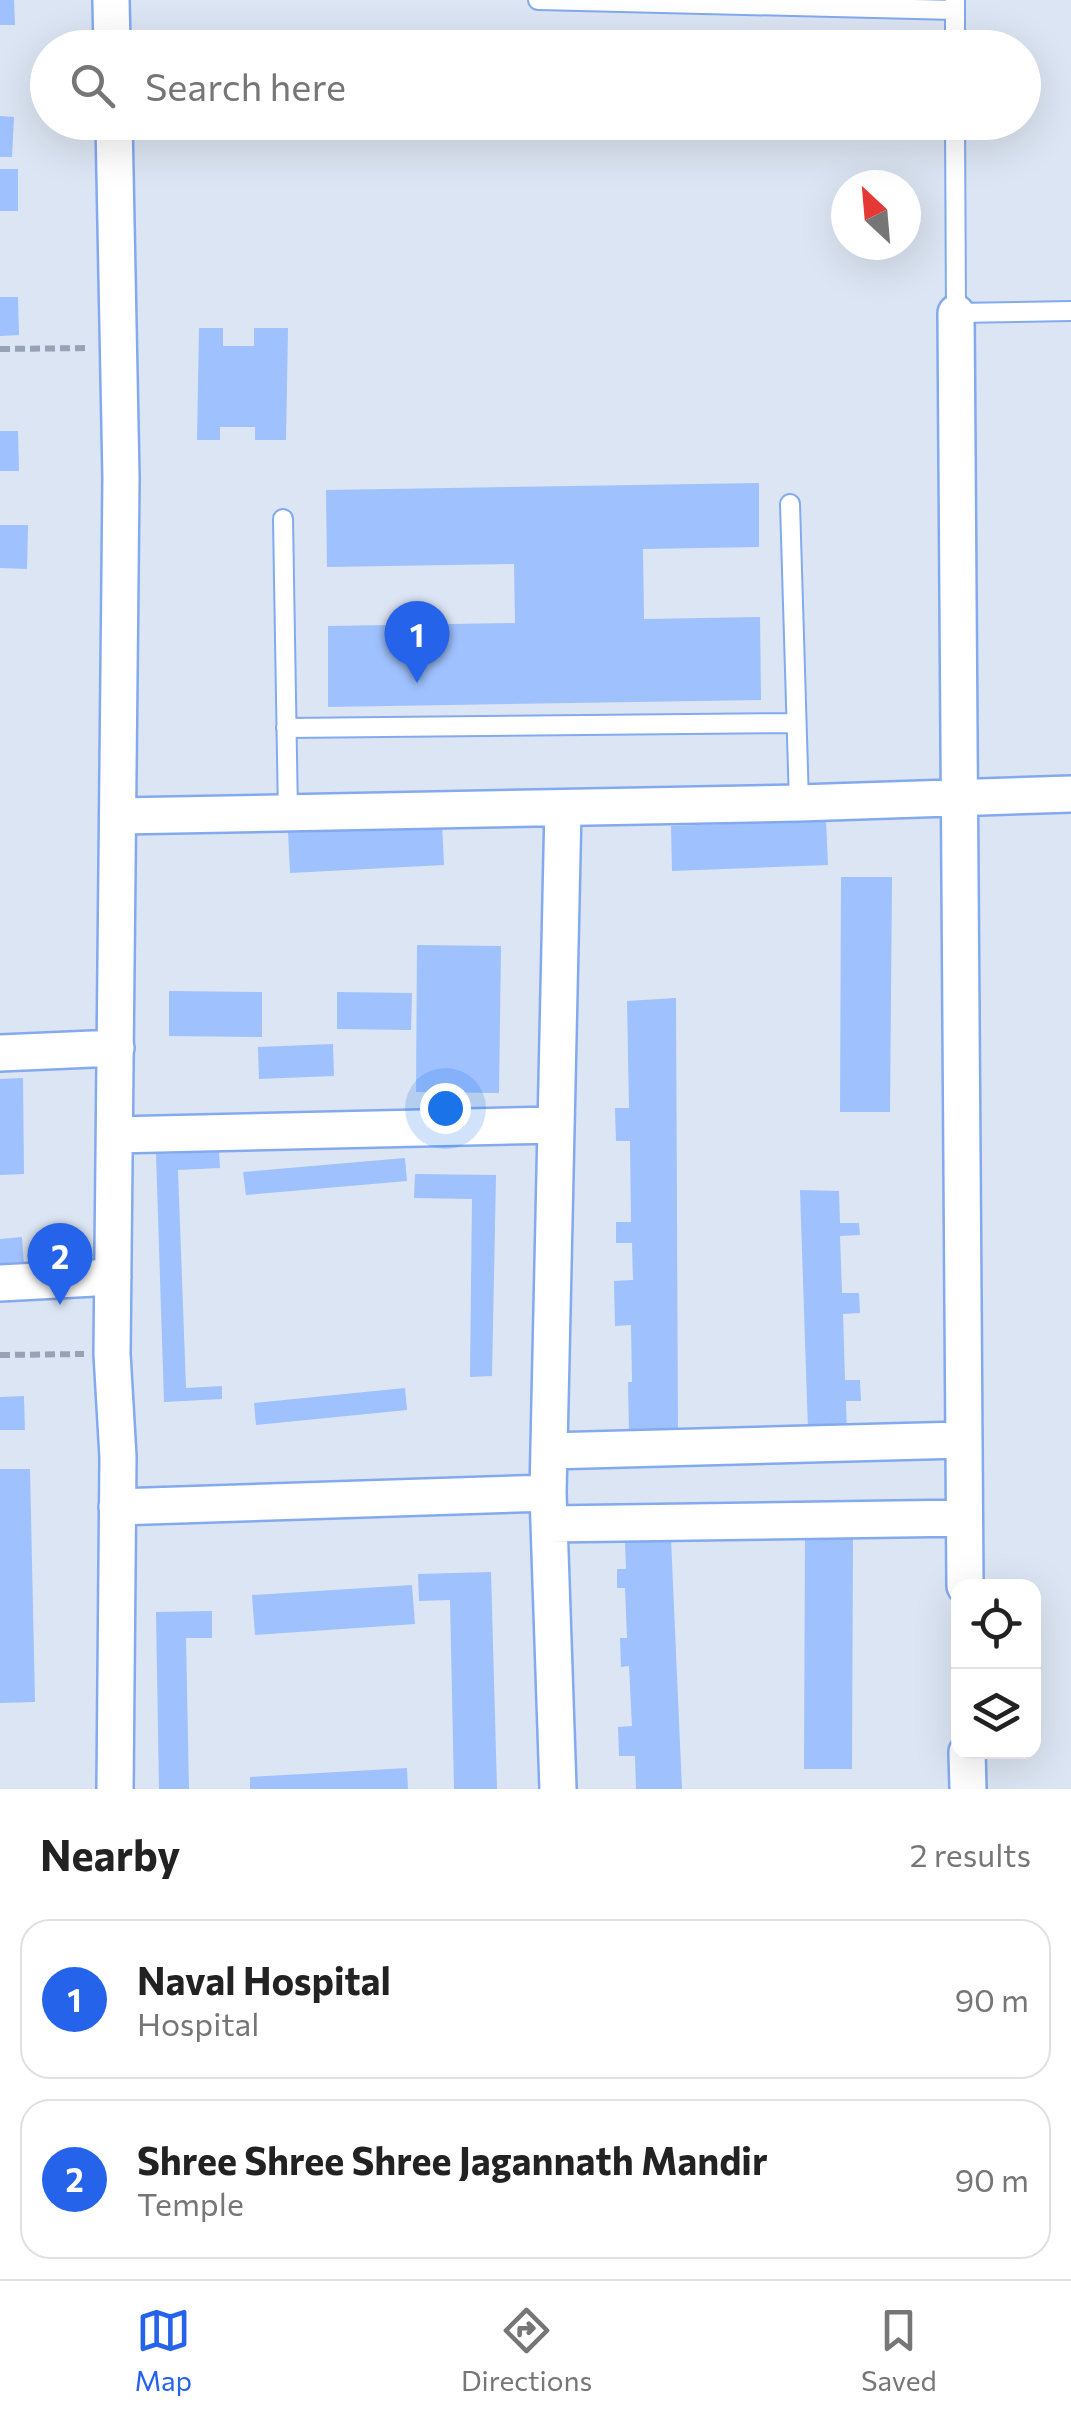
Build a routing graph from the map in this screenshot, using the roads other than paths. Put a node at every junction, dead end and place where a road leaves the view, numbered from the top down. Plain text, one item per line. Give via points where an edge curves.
1 (111, 0) edge
2 (538, 0) edge
3 (955, 5) edge
4 (112, 30) edge
5 (115, 140) edge
6 (956, 140) edge
7 (1071, 310) edge
8 (956, 313) junction
9 (790, 504) dead end
10 (283, 518) dead end
11 (796, 723) junction
12 (286, 728) junction
13 (1071, 794) edge
14 (959, 799) junction
15 (799, 803) junction
16 (563, 808) junction
17 (288, 814) junction
18 (120, 816) junction
19 (116, 1048) junction
20 (0, 1053) edge
21 (556, 1125) junction
22 (115, 1136) junction
23 (113, 1276) junction
24 (0, 1282) edge
25 (962, 1440) junction
26 (549, 1451) junction
27 (117, 1507) junction
28 (548, 1509) junction
29 (964, 1518) junction
30 (965, 1579) edge
31 (967, 1759) edge
32 (116, 1789) edge
33 (558, 1789) edge
34 (968, 1789) edge

1 - 4 street
2 - 3 lane
5 - 18 street
6 - 8 lane
7 - 8 lane
8 - 14 street
9 - 11 lane
10 - 12 lane
11 - 12 lane
11 - 15 lane
12 - 17 lane
13 - 14 street
14 - 15 street
14 - 25 street
15 - 16 street
16 - 17 street
16 - 21 street
17 - 18 street
18 - 19 street
19 - 20 street
19 - 22 street
21 - 22 street
21 - 26 street
22 - 23 street
23 - 24 street
23 - 27 street
25 - 26 street
25 - 29 street
26 - 28 street
27 - 28 street
27 - 32 street
28 - 29 street
28 - 33 street
29 - 30 street
31 - 34 street

